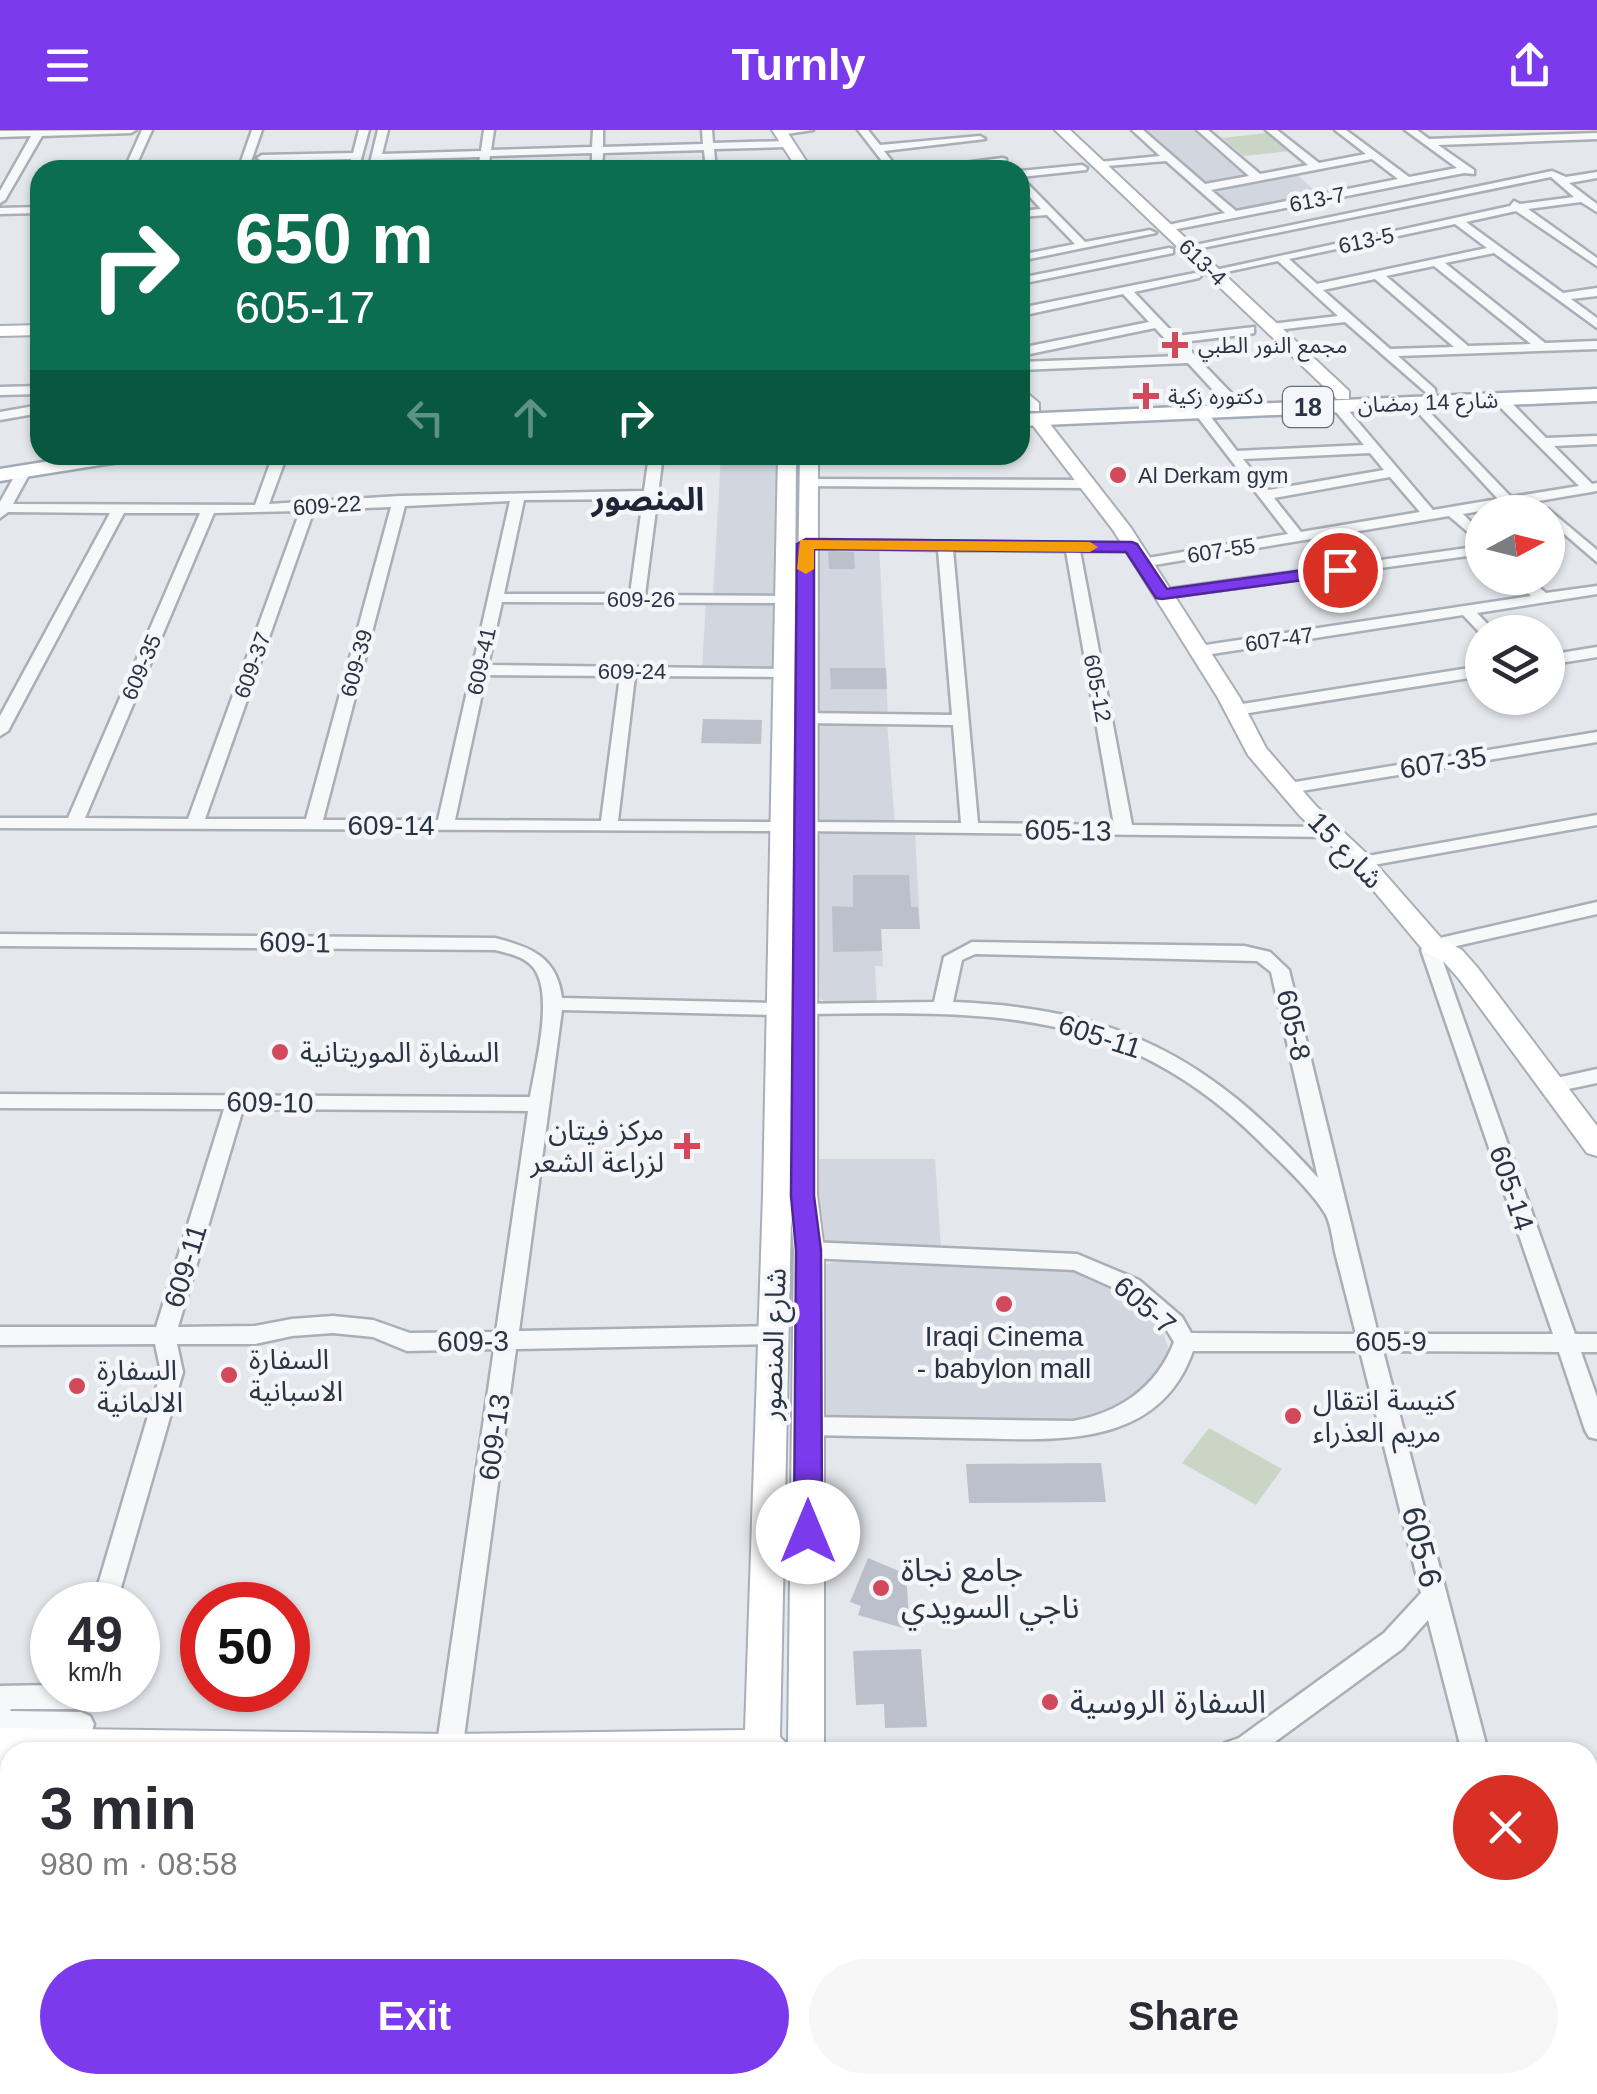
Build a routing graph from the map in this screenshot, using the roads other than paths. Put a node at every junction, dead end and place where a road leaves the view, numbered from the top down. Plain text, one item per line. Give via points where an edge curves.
1 (131, 130) edge
2 (147, 130) edge
3 (257, 130) edge
4 (271, 130) edge
5 (364, 130) edge
6 (383, 130) edge
7 (489, 130) edge
8 (598, 130) edge
9 (708, 130) edge
10 (808, 130) edge
11 (863, 130) edge
12 (1043, 130) edge
13 (1062, 130) edge
14 (1137, 130) edge
15 (1202, 130) edge
16 (1271, 130) edge
17 (1340, 130) edge
18 (1410, 130) edge
19 (1482, 130) edge
20 (39, 131) edge
21 (1573, 133) edge
22 (0, 134) edge
23 (976, 134) edge
24 (1530, 134) edge
25 (782, 135) edge
26 (1597, 136) edge
27 (1495, 139) junction
28 (1426, 142) junction
29 (709, 147) junction
30 (878, 148) junction
31 (598, 150) junction
32 (485, 154) junction
33 (357, 156) junction
34 (1374, 156) junction
35 (376, 157) junction
36 (1168, 158) junction
37 (134, 160) edge
38 (246, 160) edge
39 (261, 160) edge
40 (308, 160) edge
41 (356, 160) edge
42 (376, 160) edge
43 (484, 160) edge
44 (598, 160) edge
45 (710, 160) edge
46 (798, 160) edge
47 (887, 160) edge
48 (1000, 160) edge
49 (1317, 166) junction
50 (1092, 168) junction
51 (1466, 169) junction
52 (1597, 176) edge
53 (1258, 178) junction
54 (1561, 178) junction
55 (1030, 180) edge
56 (1408, 181) junction
57 (1489, 185) junction
58 (1203, 188) junction
59 (1030, 191) edge
60 (0, 200) edge
61 (1583, 200) junction
62 (1519, 207) junction
63 (1597, 209) edge
64 (30, 210) edge
65 (0, 211) edge
66 (1050, 211) junction
67 (1030, 213) edge
68 (1234, 215) junction
69 (1458, 221) junction
70 (1167, 228) junction
71 (1150, 233) junction
72 (1082, 246) junction
73 (1178, 249) junction
74 (1496, 249) junction
75 (1591, 254) edge
76 (1030, 256) edge
77 (1281, 258) junction
78 (1438, 263) junction
79 (1597, 264) edge
80 (1212, 272) junction
81 (1378, 274) junction
82 (1195, 276) junction
83 (1030, 279) edge
84 (1314, 288) junction
85 (1126, 290) junction
86 (1597, 292) edge
87 (1560, 296) junction
88 (1030, 310) edge
89 (1348, 318) junction
90 (1158, 324) junction
91 (1597, 324) edge
92 (1271, 328) junction
93 (30, 330) edge
94 (1250, 330) junction
95 (0, 331) edge
96 (30, 338) edge
97 (0, 340) edge
98 (1173, 340) junction
99 (1597, 345) edge
100 (1542, 347) junction
101 (1030, 350) edge
102 (1465, 350) junction
103 (1387, 353) junction
104 (1191, 359) junction
105 (1030, 366) edge
106 (1597, 386) edge
107 (30, 390) edge
108 (0, 391) edge
109 (1597, 395) edge
110 (1423, 397) junction
111 (1499, 398) junction
112 (1333, 399) junction
113 (1230, 400) junction
114 (30, 411) edge
115 (1030, 411) edge
116 (1030, 411) edge
117 (1199, 411) junction
118 (1030, 415) edge
119 (0, 416) edge
120 (1597, 440) edge
121 (1542, 442) junction
122 (1373, 449) junction
123 (1233, 455) junction
124 (30, 460) edge
125 (0, 465) edge
126 (62, 465) edge
127 (276, 465) edge
128 (655, 465) edge
129 (787, 465) edge
130 (808, 469) edge
131 (24, 471) junction
132 (1393, 472) junction
133 (0, 475) edge
134 (1085, 484) junction
135 (1593, 488) edge
136 (651, 495) junction
137 (1264, 495) junction
138 (1502, 495) edge
139 (1550, 495) edge
140 (518, 496) junction
141 (400, 500) junction
142 (308, 506) junction
143 (119, 508) junction
144 (260, 509) junction
145 (1465, 509) edge
146 (208, 510) junction
147 (2, 511) edge
148 (1452, 511) junction
149 (1430, 515) junction
150 (1465, 524) edge
151 (1565, 529) edge
152 (1597, 534) edge
153 (1297, 537) junction
154 (1574, 537) junction
155 (806, 544) junction
156 (945, 545) junction
157 (1072, 546) junction
158 (1132, 548) junction
159 (1465, 552) edge
160 (1597, 558) edge
161 (1597, 590) edge
162 (1162, 594) junction
163 (1539, 595) edge
164 (495, 598) junction
165 (1542, 598) junction
166 (636, 599) junction
167 (786, 600) junction
168 (1467, 611) junction
169 (1471, 615) edge
170 (1199, 651) junction
171 (1597, 652) edge
172 (1565, 657) edge
173 (480, 670) junction
174 (628, 672) junction
175 (784, 672) junction
176 (1465, 674) edge
177 (1236, 710) junction
178 (806, 718) junction
179 (960, 720) junction
180 (0, 731) edge
181 (1597, 737) edge
182 (1289, 788) junction
183 (1597, 820) edge
184 (0, 824) edge
185 (74, 824) junction
186 (195, 824) junction
187 (313, 825) junction
188 (445, 826) junction
189 (610, 826) junction
190 (794, 827) junction
191 (970, 829) junction
192 (1124, 830) junction
193 (1330, 832) junction
194 (1362, 862) junction
195 (1597, 908) edge
196 (1, 942) edge
197 (1433, 946) junction
198 (554, 1004) junction
199 (791, 1008) junction
200 (942, 1008) junction
201 (1597, 1076) edge
202 (1554, 1085) junction
203 (0, 1101) edge
204 (236, 1101) junction
205 (540, 1104) junction
206 (1597, 1146) edge
207 (1336, 1213) junction
208 (808, 1250) junction
209 (772, 1335) junction
210 (0, 1336) edge
211 (164, 1336) junction
212 (508, 1340) junction
213 (1185, 1342) junction
214 (1370, 1342) junction
215 (1566, 1343) junction
216 (1597, 1343) edge
217 (808, 1426) junction
218 (1597, 1430) edge
219 (111, 1582) edge
220 (1434, 1595) junction
221 (30, 1697) edge
222 (0, 1705) edge
223 (0, 1723) edge
224 (77, 1742) edge
225 (451, 1742) edge
226 (766, 1742) edge
227 (806, 1742) edge
228 (1256, 1742) edge
229 (1472, 1742) edge

1 - 20 street
2 - 37 street
3 - 38 street
4 - 39 street
5 - 33 street
6 - 35 street
7 - 32 street
8 - 31 street
9 - 29 street
10 - 25 street
11 - 30 street
12 - 50 street, 613-4
13 - 50 street, 613-4
14 - 36 street
15 - 53 street
16 - 49 street
17 - 34 street
18 - 28 street
19 - 27 street
20 - 22 street
20 - 60 street
21 - 24 street
21 - 26 street
23 - 30 street
23 - 48 street
24 - 27 street
25 - 29 street
25 - 46 street
27 - 28 street
28 - 51 street
29 - 31 street
29 - 45 street
30 - 47 street
31 - 32 street
31 - 44 street
32 - 35 street
32 - 43 street
33 - 40 street
33 - 41 street
34 - 49 street
34 - 56 street
35 - 42 street
36 - 50 street
36 - 58 street
49 - 53 street
50 - 55 street
50 - 70 street, 613-4
50 - 71 street, 613-4
51 - 56 street, 613-7
51 - 57 street
52 - 54 street
53 - 58 street
54 - 57 street
54 - 61 street
56 - 68 street, 613-7
57 - 62 street
57 - 73 street
58 - 68 street
59 - 66 street
61 - 62 street, 613-5
61 - 63 street
62 - 69 street, 613-5
62 - 75 street
64 - 65 street
66 - 67 street
66 - 72 street
68 - 70 street, 613-7
69 - 74 street
69 - 77 street, 613-5
70 - 73 street, 613-4
71 - 72 street
71 - 73 street, 613-4
72 - 76 street
73 - 80 street, 613-4
73 - 82 street, 613-4
73 - 83 street
74 - 78 street
74 - 87 street
75 - 79 street
77 - 80 street, 613-5
77 - 84 street
78 - 81 street
78 - 100 street
80 - 92 street, 613-4
81 - 84 street
81 - 102 street
82 - 85 street
82 - 94 street, 613-4
84 - 89 street
85 - 88 street
85 - 90 street
86 - 87 street
87 - 91 street
89 - 92 street
89 - 103 street
90 - 98 street
90 - 101 street
92 - 112 street, 613-4
93 - 95 street
94 - 98 street
94 - 112 street, 613-4
96 - 97 street
98 - 104 street
99 - 100 street
100 - 102 street
102 - 103 street
103 - 110 street
104 - 105 street
104 - 113 street
106 - 110 main road, شارع 14 رمضان / 18
107 - 108 street
109 - 111 main road, شارع 14 رمضان / 18
110 - 111 main road, شارع 14 رمضان / 18
110 - 112 main road, شارع 14 رمضان / 18
110 - 138 street
111 - 121 street
112 - 113 main road, شارع 14 رمضان / 18
112 - 117 main road, شارع 14 رمضان / 18
112 - 122 street
113 - 115 main road, شارع 14 رمضان / 18
114 - 119 street
116 - 117 main road, شارع 14 رمضان / 18
117 - 123 street
118 - 134 street, شارع 15
120 - 121 street
121 - 135 street
122 - 123 street
122 - 132 street
123 - 137 street
124 - 125 main road
126 - 131 main road
127 - 144 street
128 - 136 street
129 - 167 street, شارع المنصور
130 - 134 street
130 - 155 street, شارع المنصور
131 - 133 main road
131 - 147 street
132 - 137 street
132 - 149 street
134 - 158 street, شارع 15
135 - 139 street, 607-55
136 - 140 street, 609-22
136 - 166 street
137 - 153 street
140 - 141 street, 609-22
140 - 164 street, 609-41
141 - 142 street, 609-22
141 - 187 street, 609-39
142 - 144 street, 609-22
142 - 186 street, 609-37
143 - 146 street, 609-22
143 - 147 street, 609-22
143 - 180 street
144 - 146 street, 609-22
145 - 148 street, 607-55
146 - 185 street, 609-35
148 - 149 street, 607-55
148 - 150 street
149 - 153 street, 607-55
151 - 154 street
152 - 154 street
153 - 158 street, 607-55
154 - 160 street
155 - 156 street, 607-55
155 - 178 street, شارع المنصور
156 - 157 street, 607-55
156 - 179 street
157 - 158 street, 607-55
157 - 192 street, 605-12
158 - 162 street, شارع 15
159 - 162 street
161 - 165 street, 607-47
162 - 170 street, شارع 15
163 - 165 street
164 - 166 street, 609-26
164 - 173 street, 609-41
165 - 168 street, 607-47
166 - 167 street, 609-26
167 - 175 street, شارع المنصور
168 - 169 street
168 - 170 street, 607-47
170 - 177 street, شارع 15
171 - 172 street
173 - 174 street, 609-24
173 - 188 street, 609-41
174 - 175 street, 609-24
174 - 189 street
175 - 190 street, شارع المنصور
176 - 177 street
177 - 182 street, شارع 15 via 1256,750
178 - 179 street
178 - 190 street, شارع المنصور
179 - 191 street
181 - 182 street, 607-35
182 - 193 street, شارع 15
183 - 194 street
184 - 185 street, 609-14
185 - 186 street, 609-14
186 - 187 street, 609-14
187 - 188 street, 609-14
188 - 189 street, 609-14
189 - 190 street, 609-14
190 - 191 street, 605-13
190 - 199 street, شارع المنصور
191 - 192 street, 605-13
192 - 193 street, 605-13
193 - 194 street, شارع 15
194 - 197 street, شارع 15
195 - 197 street
196 - 198 street, 609-1 via 495,944 538,960 551,976
197 - 202 street, شارع 15 via 1468,972
197 - 215 street, 605-14
198 - 199 street, 605-11
198 - 205 street, 609-13
199 - 200 street, 605-11
199 - 208 street, شارع المنصور
199 - 209 street, شارع المنصور
200 - 207 street, 605-11 via 1072,1024 1183,1068 1290,1159
200 - 207 street, 605-8 via 953,956 962,950 1263,956 1286,983
201 - 202 street
202 - 206 street, شارع 15
203 - 204 street, 609-10
204 - 205 street, 609-10
204 - 211 street, 609-11
205 - 212 street, 609-13
207 - 214 street, 605-8
208 - 213 street, 605-7 via 1076,1262 1131,1286 1174,1323
208 - 217 street, شارع المنصور
209 - 212 street, 609-3
209 - 226 street, شارع المنصور
210 - 211 street, 609-3
211 - 212 street, 609-3 via 350,1325 388,1330 407,1342
211 - 219 street, 609-11 via 172,1372
212 - 225 street, 609-13
213 - 214 street, 605-9
213 - 217 street, 605-7 via 1164,1382 1100,1426
214 - 215 street, 605-9
214 - 220 street, 605-6
215 - 216 street, 605-9
215 - 218 street, 605-14
217 - 227 street, شارع المنصور
220 - 228 street via 1392,1641
220 - 229 street, 605-6
221 - 222 street via 2,1697
223 - 224 street via 81,1724

